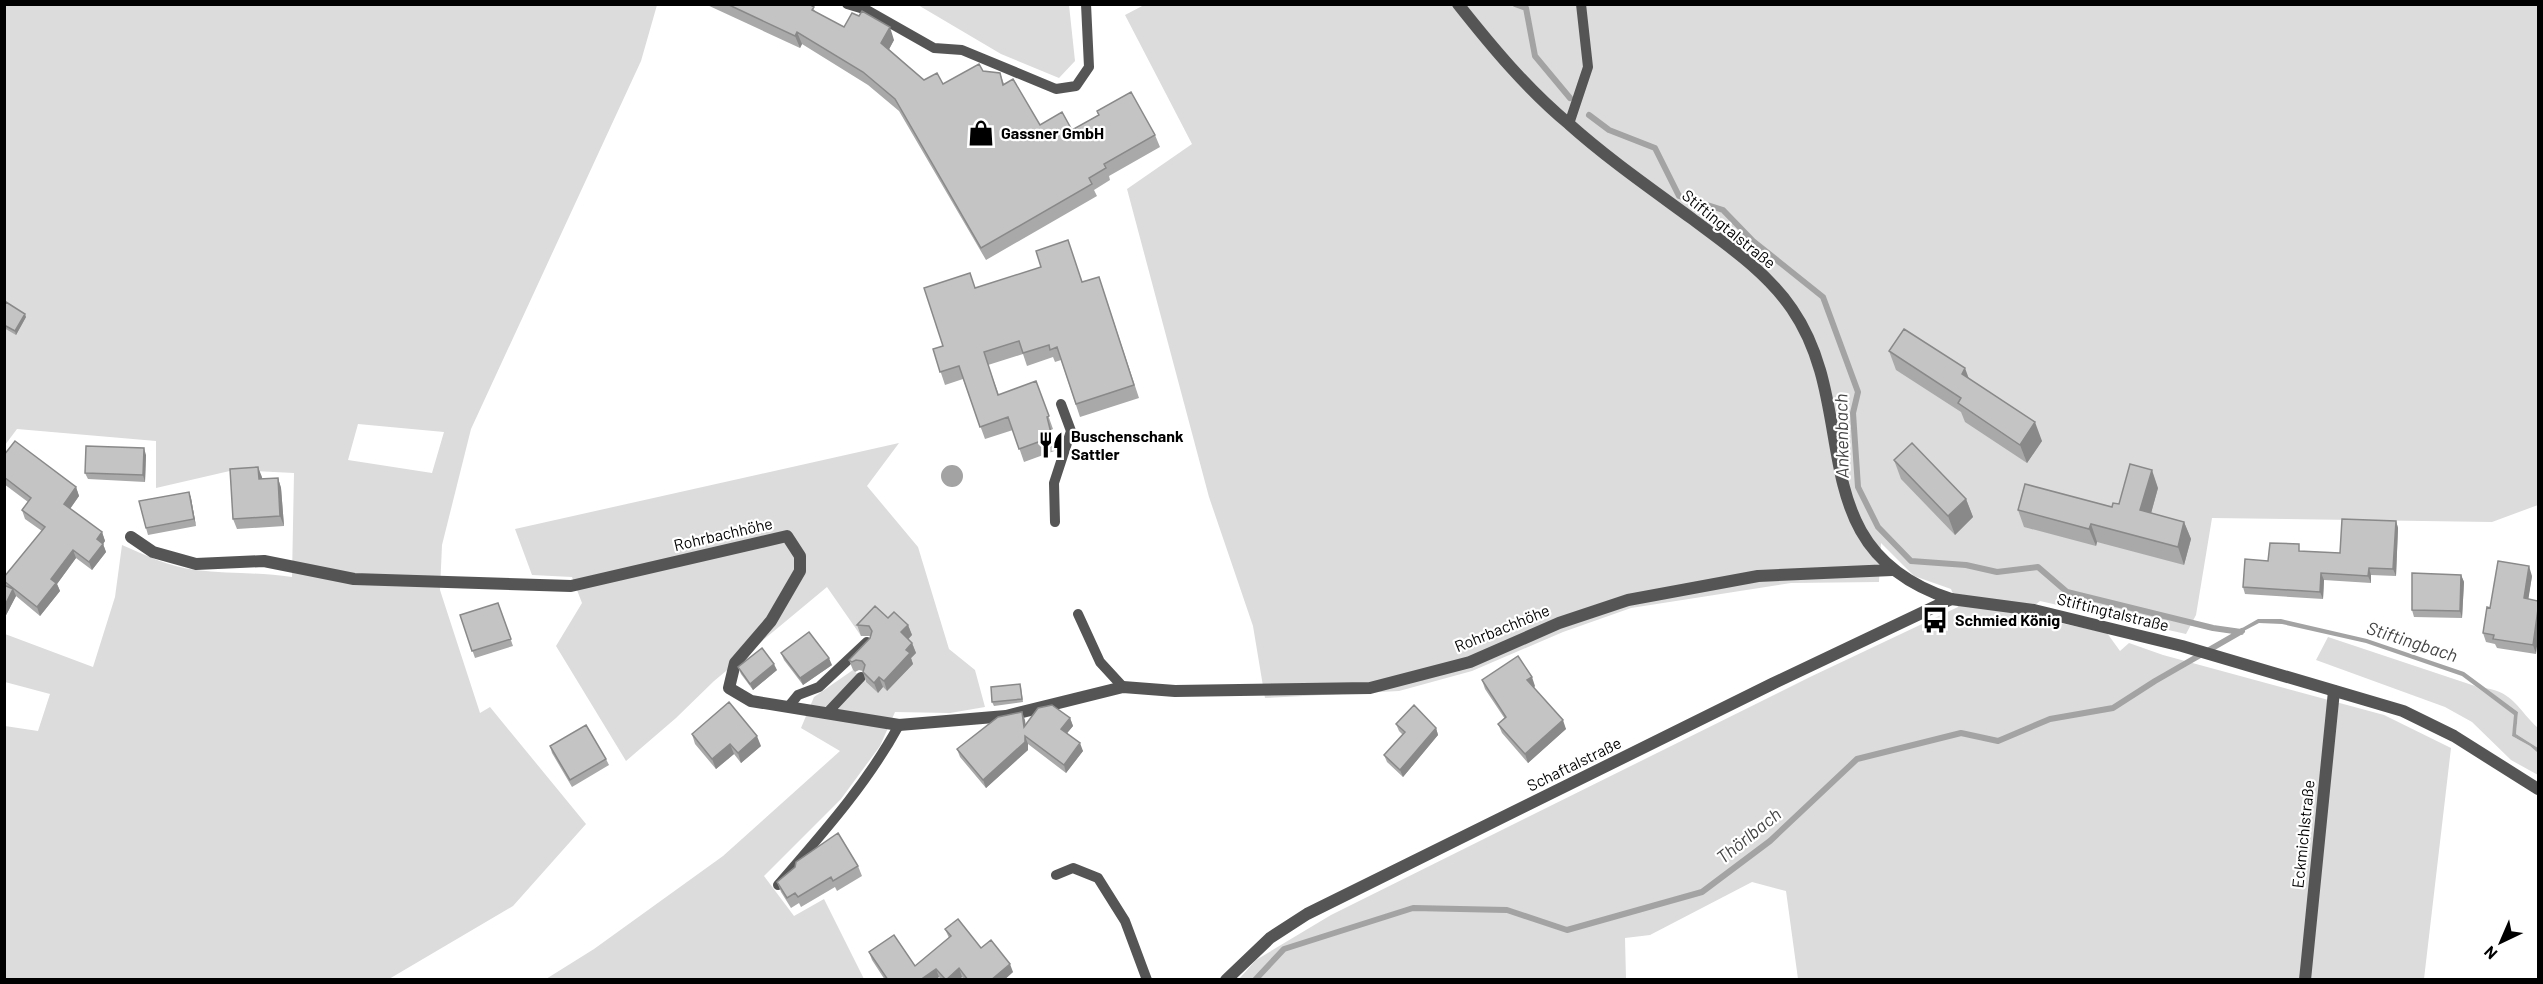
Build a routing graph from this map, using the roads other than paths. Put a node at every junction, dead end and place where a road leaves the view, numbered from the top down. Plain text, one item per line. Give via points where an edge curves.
1 (848, 4) edge
2 (1086, 4) edge
3 (1458, 4) edge
4 (1581, 4) edge
5 (1569, 124) junction
6 (1062, 404) dead end
7 (1055, 522) dead end
8 (131, 537) dead end
9 (1892, 570) junction
10 (1950, 599) junction
11 (1078, 614) dead end
12 (868, 642) edge
13 (861, 677) edge
14 (1123, 687) junction
15 (2334, 691) junction
16 (789, 706) junction
17 (828, 712) junction
18 (899, 724) junction
19 (2538, 789) edge
20 (1056, 874) dead end
21 (778, 885) edge
22 (1147, 980) edge
23 (1226, 980) edge
24 (2305, 980) edge

1 - 2 lane via 867,10 934,48 962,50 1056,89 1076,86 1089,67
3 - 5 street, Stiftingtalstraße via 1496,52
4 - 5 lane via 1588,67
5 - 9 street, Stiftingtalstraße via 1754,267 1792,309 1815,354 1851,511 1861,533
6 - 7 lane via 1071,431 1054,483
8 - 16 street, Rohrbachhöhe via 153,552 196,564 264,561 354,579 571,586 787,536 800,556 800,571 771,621 735,663 729,688 751,701
9 - 10 street, Stiftingtalstraße via 1928,592
9 - 14 street, Rohrbachhöhe via 1758,576 1628,600 1559,623 1470,662 1370,688 1175,691
10 - 15 street, Stiftingtalstraße via 2034,610 2182,646
10 - 23 street, Schaftalstraße via 1307,914 1270,938
11 - 14 lane via 1100,662
12 - 16 lane via 819,687 798,695
13 - 17 lane
14 - 18 street, Rohrbachhöhe via 1006,716
15 - 19 street, Stiftingtalstraße via 2413,716 2454,736
15 - 24 street, Eckmichlstraße
16 - 17 street, Rohrbachhöhe
17 - 18 street, Rohrbachhöhe
18 - 21 lane via 880,759
20 - 22 lane via 1073,868 1098,878 1125,921

